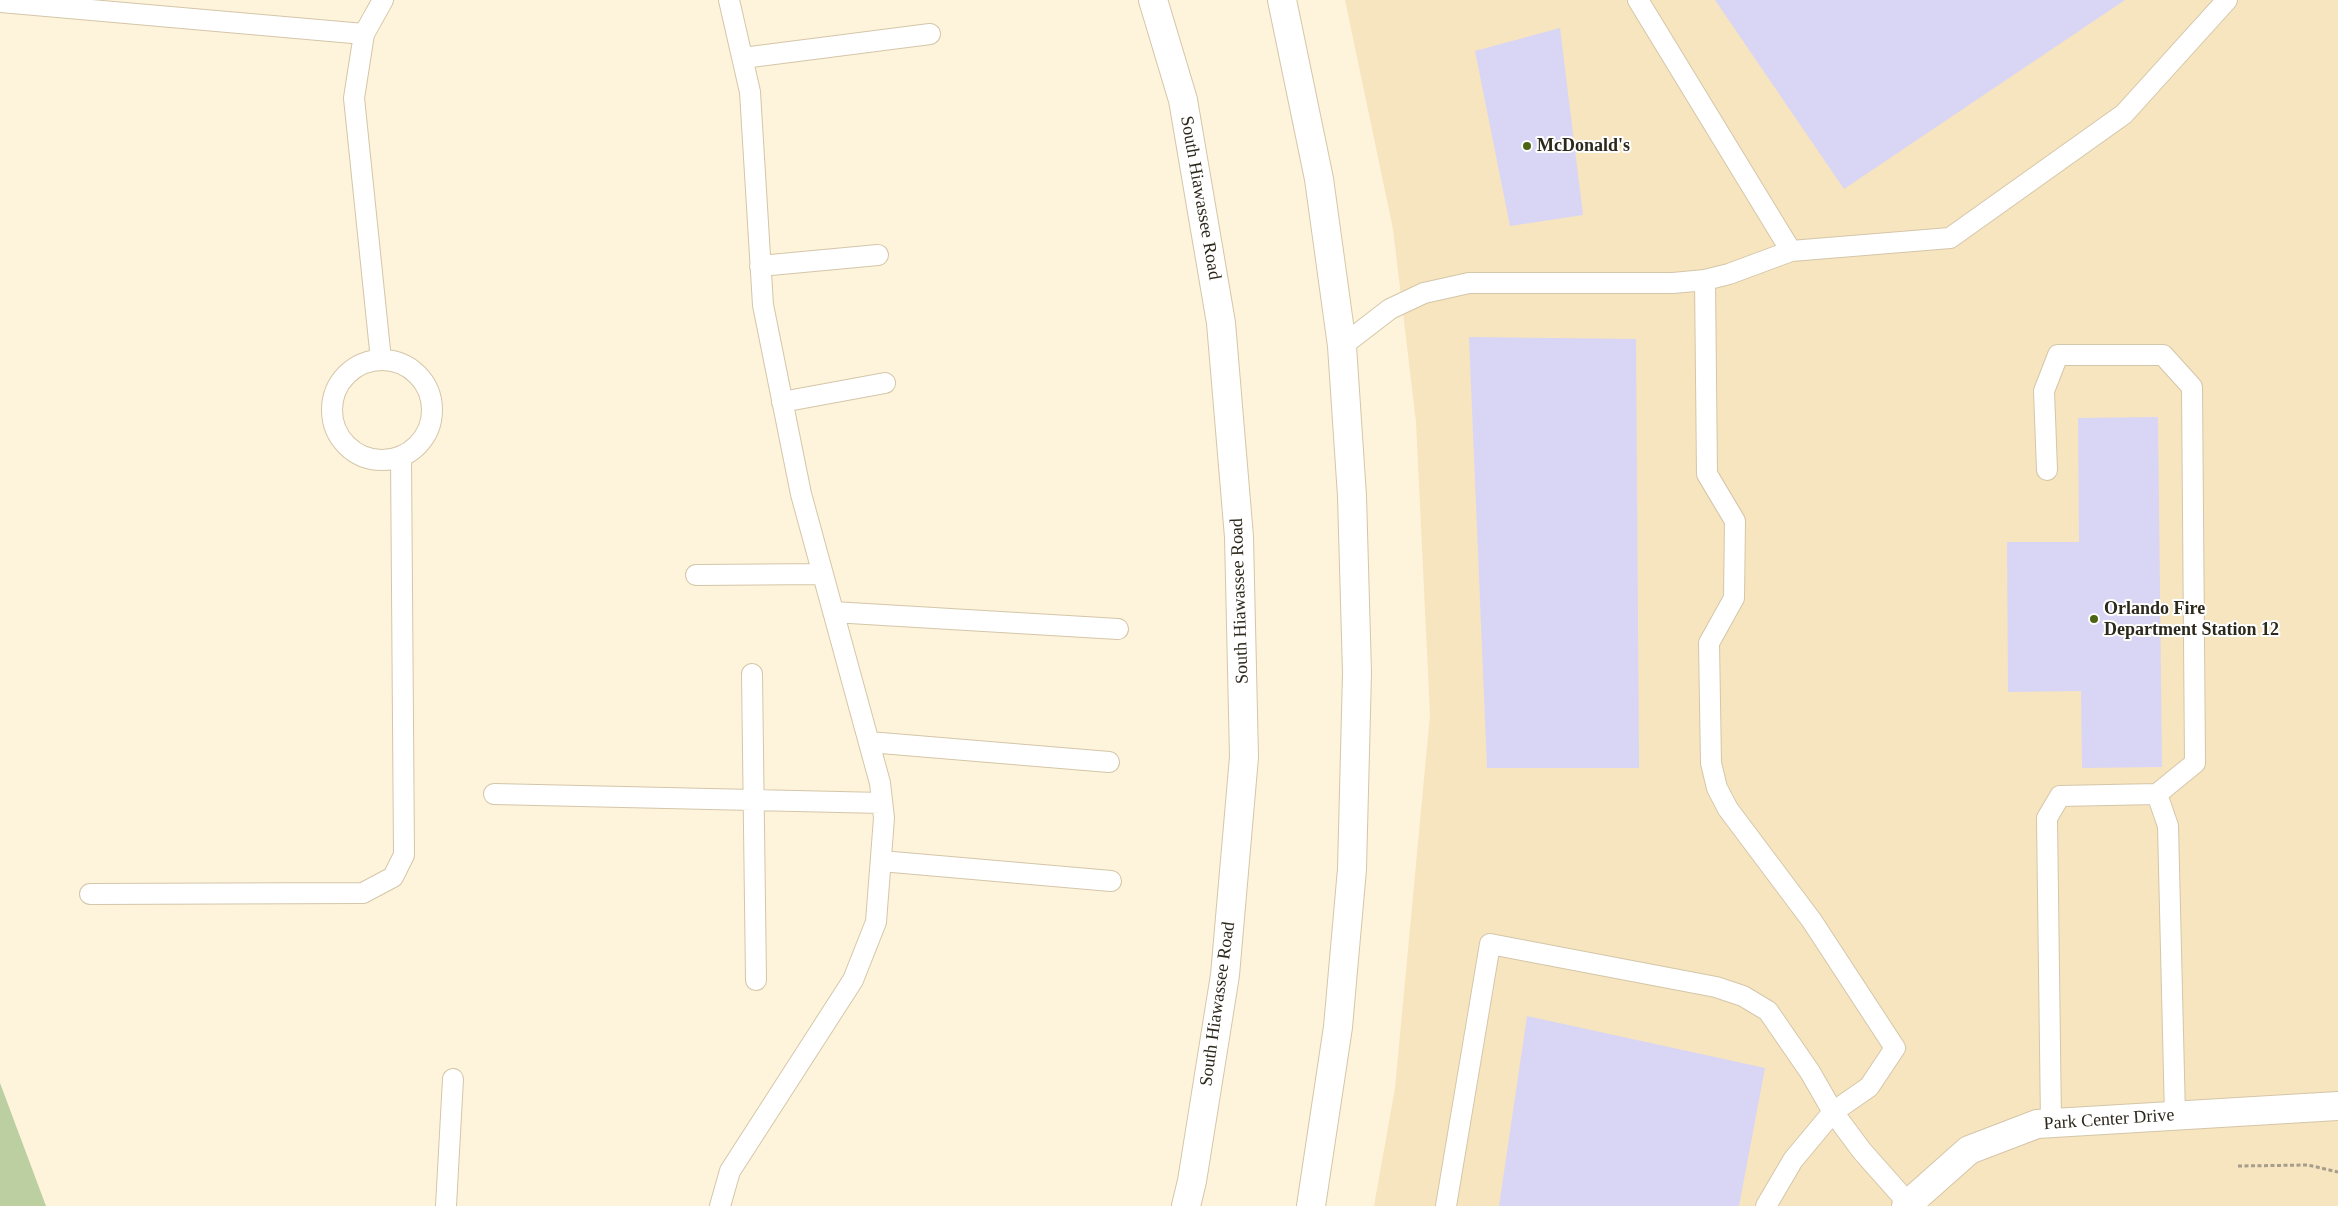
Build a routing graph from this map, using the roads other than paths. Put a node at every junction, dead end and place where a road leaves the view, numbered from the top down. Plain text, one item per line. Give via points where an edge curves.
1 (383, 0) edge
2 (729, 0) edge
3 (1152, 0) edge
4 (1282, 0) edge
5 (1638, 0) edge
6 (2227, 0) edge
7 (0, 2) edge
8 (364, 34) junction
9 (930, 34) dead end
10 (743, 58) junction
11 (1791, 251) junction
12 (878, 255) dead end
13 (760, 266) junction
14 (1705, 280) junction
15 (1342, 346) junction
16 (380, 360) junction
17 (885, 383) dead end
18 (782, 402) junction
19 (401, 456) junction
20 (2047, 470) dead end
21 (823, 574) junction
22 (696, 575) dead end
23 (833, 612) junction
24 (1118, 629) dead end
25 (752, 674) dead end
26 (868, 742) junction
27 (1109, 762) dead end
28 (494, 794) dead end
29 (2158, 794) junction
30 (754, 800) junction
31 (882, 803) junction
32 (881, 861) junction
33 (1112, 882) dead end
34 (90, 894) dead end
35 (756, 980) dead end
36 (453, 1079) dead end
37 (2338, 1106) edge
38 (1833, 1112) junction
39 (2175, 1116) junction
40 (2051, 1123) junction
41 (1907, 1204) edge
42 (446, 1206) edge
43 (720, 1206) edge
44 (1186, 1206) edge
45 (1311, 1206) edge
46 (1446, 1206) edge
47 (1766, 1206) edge

1 - 8 lane
2 - 10 lane
3 - 44 street, South Hiawassee Road via 1183,100 1221,323 1239,537 1244,757 1225,976
4 - 15 street via 1319,179
5 - 11 lane
6 - 11 lane via 2124,114 1950,238
7 - 8 lane
8 - 16 lane via 354,98
9 - 10 lane
10 - 13 lane via 750,92
11 - 14 lane
12 - 13 lane
13 - 18 lane via 763,305
14 - 15 lane via 1673,283 1469,283 1424,293 1390,309
14 - 38 lane via 1707,474 1736,520 1734,598 1709,643 1711,763 1717,788 1728,808 1812,921 1896,1048 1869,1087
15 - 45 street via 1352,496 1357,673 1352,868 1338,1027
16 - 19 lane via 408,367 421,378 430,394 429,427 420,442
16 - 19 lane via 354,369 341,381 332,410 335,427 344,443 358,453 373,459
17 - 18 lane
18 - 21 lane via 801,494
19 - 34 lane via 404,855 393,876 363,893
20 - 29 lane via 2044,391 2058,355 2163,355 2192,387 2195,763
21 - 22 lane
21 - 23 lane
23 - 24 lane
23 - 26 lane
25 - 30 lane
26 - 27 lane
26 - 31 lane via 880,783
28 - 30 lane
29 - 39 lane via 2168,826
29 - 40 lane via 2060,796 2047,818
30 - 31 lane
30 - 35 lane
31 - 32 lane
32 - 33 lane
32 - 43 lane via 876,922 853,980 730,1171
36 - 42 lane
37 - 39 street, Park Center Drive
38 - 41 lane
38 - 46 lane via 1768,1011 1743,996 1716,987 1490,944
38 - 47 lane via 1793,1160
39 - 40 street, Park Center Drive
40 - 41 street, Park Center Drive via 2037,1124 1969,1150

